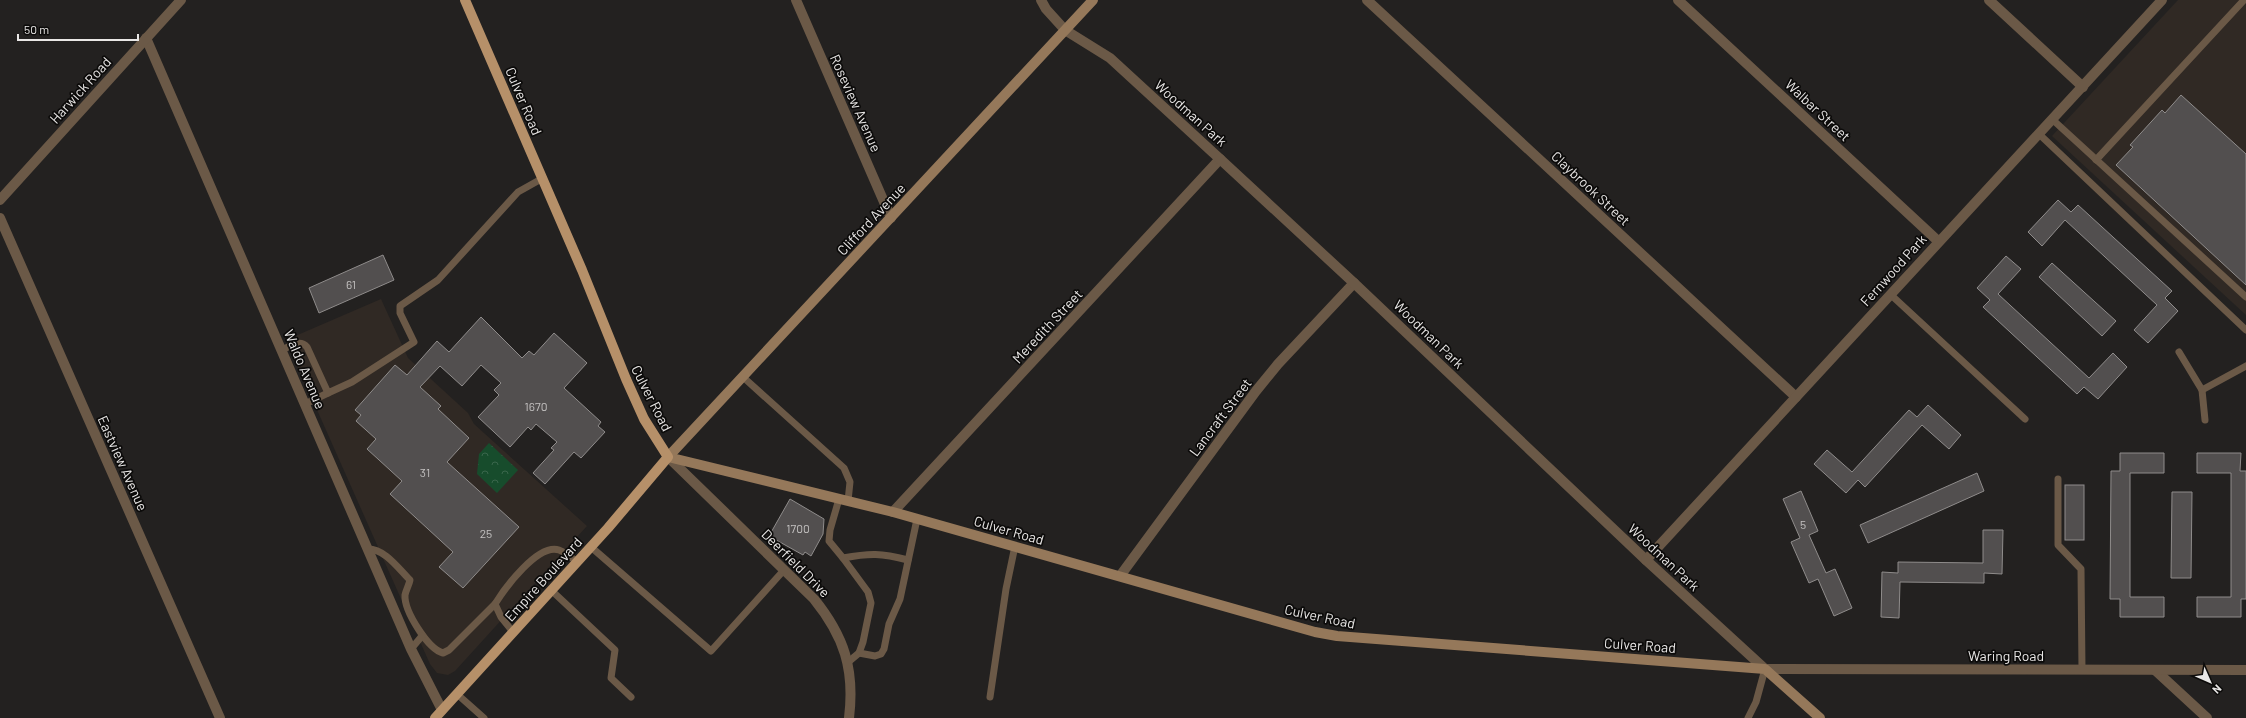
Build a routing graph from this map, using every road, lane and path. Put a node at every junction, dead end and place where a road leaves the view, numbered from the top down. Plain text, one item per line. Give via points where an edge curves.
1 (181, 0) edge
2 (465, 0) edge
3 (796, 0) edge
4 (1041, 0) edge
5 (1093, 0) edge
6 (1367, 0) edge
7 (1678, 0) edge
8 (1989, 0) edge
9 (2162, 0) edge
10 (2244, 0) edge
11 (1065, 30) junction
12 (146, 38) junction
13 (2083, 87) junction
14 (2052, 120) junction
15 (2039, 134) junction
16 (1220, 159) junction
17 (2096, 160) junction
18 (542, 178) junction
19 (0, 200) edge
20 (0, 218) edge
21 (891, 218) junction
22 (1938, 241) junction
23 (1354, 283) junction
24 (1890, 294) junction
25 (2246, 297) edge
26 (2246, 330) edge
27 (282, 350) junction
28 (2179, 352) dead end
29 (2246, 366) edge
30 (743, 377) junction
31 (2202, 390) junction
32 (328, 393) junction
33 (1796, 396) junction
34 (305, 404) junction
35 (2025, 419) dead end
36 (2206, 420) dead end
37 (668, 457) junction
38 (2058, 479) dead end
39 (844, 500) junction
40 (894, 512) junction
41 (916, 519) junction
42 (1015, 546) junction
43 (591, 547) junction
44 (368, 549) junction
45 (843, 558) junction
46 (908, 560) junction
47 (1646, 560) junction
48 (577, 562) junction
49 (784, 570) junction
50 (1120, 576) junction
51 (552, 590) junction
52 (495, 604) junction
53 (513, 632) junction
54 (422, 636) junction
55 (411, 649) junction
56 (859, 653) junction
57 (847, 663) junction
58 (1765, 669) junction
59 (2082, 670) junction
60 (2155, 670) junction
61 (2246, 670) edge
62 (458, 694) junction
63 (631, 697) dead end
64 (990, 697) dead end
65 (442, 710) junction
66 (220, 718) edge
67 (435, 718) edge
68 (484, 718) edge
69 (849, 718) edge
70 (1748, 718) edge
71 (1820, 718) edge
72 (2207, 718) edge

1 - 12 street, Harwick Road
2 - 18 main road, Culver Road
3 - 21 street, Roseview Avenue
4 - 11 street, Woodman Park
5 - 11 main road, Clifford Avenue
6 - 33 street, Claybrook Street
7 - 22 street, Walbar Street
8 - 13 street
9 - 13 street, Fernwood Park
10 - 17 lane
11 - 16 street, Woodman Park via 1110,58
11 - 21 main road, Clifford Avenue
12 - 19 street, Harwick Road
12 - 27 street, Waldo Avenue
13 - 14 street, Fernwood Park
14 - 15 street, Fernwood Park
14 - 17 lane
15 - 22 street, Fernwood Park
15 - 26 lane
16 - 23 street, Woodman Park
16 - 40 street, Meredith Street
17 - 25 lane
18 - 32 lane via 518,192 438,280 400,306 400,312 414,342 352,382
18 - 37 main road, Culver Road via 634,399
20 - 66 street, Eastview Avenue
21 - 30 main road, Clifford Avenue
22 - 24 street, Fernwood Park
23 - 47 street, Woodman Park
23 - 50 street, Lancraft Street via 1260,386
24 - 33 street, Fernwood Park
24 - 35 lane
27 - 32 lane via 304,343
27 - 34 street, Waldo Avenue
28 - 31 lane
29 - 31 lane
30 - 37 main road, Clifford Avenue
30 - 39 lane via 844,468 850,482
31 - 36 lane
32 - 34 lane
33 - 47 street, Fernwood Park
34 - 44 street, Waldo Avenue
37 - 39 main road, Culver Road
37 - 43 main road, Empire Boulevard
37 - 49 street, Deerfield Drive
38 - 59 lane via 2058,545 2081,569
39 - 40 main road, Culver Road
39 - 45 lane via 830,530 830,541
40 - 41 main road, Culver Road
41 - 42 main road, Culver Road
41 - 46 lane
42 - 50 main road, Culver Road
42 - 64 lane
43 - 48 main road, Empire Boulevard
43 - 49 lane via 711,651
44 - 54 lane via 376,549 410,580 405,595
44 - 55 street, Waldo Avenue
45 - 46 lane via 870,553
45 - 56 lane via 868,592 871,603
46 - 56 lane via 900,600 889,624 884,649 876,656
47 - 58 street, Woodman Park
48 - 51 main road, Empire Boulevard
48 - 52 lane via 559,550 550,550 538,555 504,590
49 - 57 street, Deerfield Drive via 814,598 827,615 838,634
50 - 58 main road, Culver Road via 1315,632 1337,636
51 - 53 main road, Empire Boulevard
51 - 63 lane via 615,650 611,678
52 - 53 lane via 500,617
52 - 54 lane via 443,653 436,651
53 - 62 main road, Empire Boulevard
54 - 55 lane
55 - 65 street, Waldo Avenue
56 - 57 lane
57 - 69 street, Deerfield Drive via 850,681
58 - 59 street, Waring Road
58 - 70 lane via 1756,702
58 - 71 main road
59 - 60 street, Waring Road
60 - 61 street, Waring Road
60 - 72 street
62 - 65 main road, Empire Boulevard
62 - 68 lane
65 - 67 main road, Empire Boulevard

